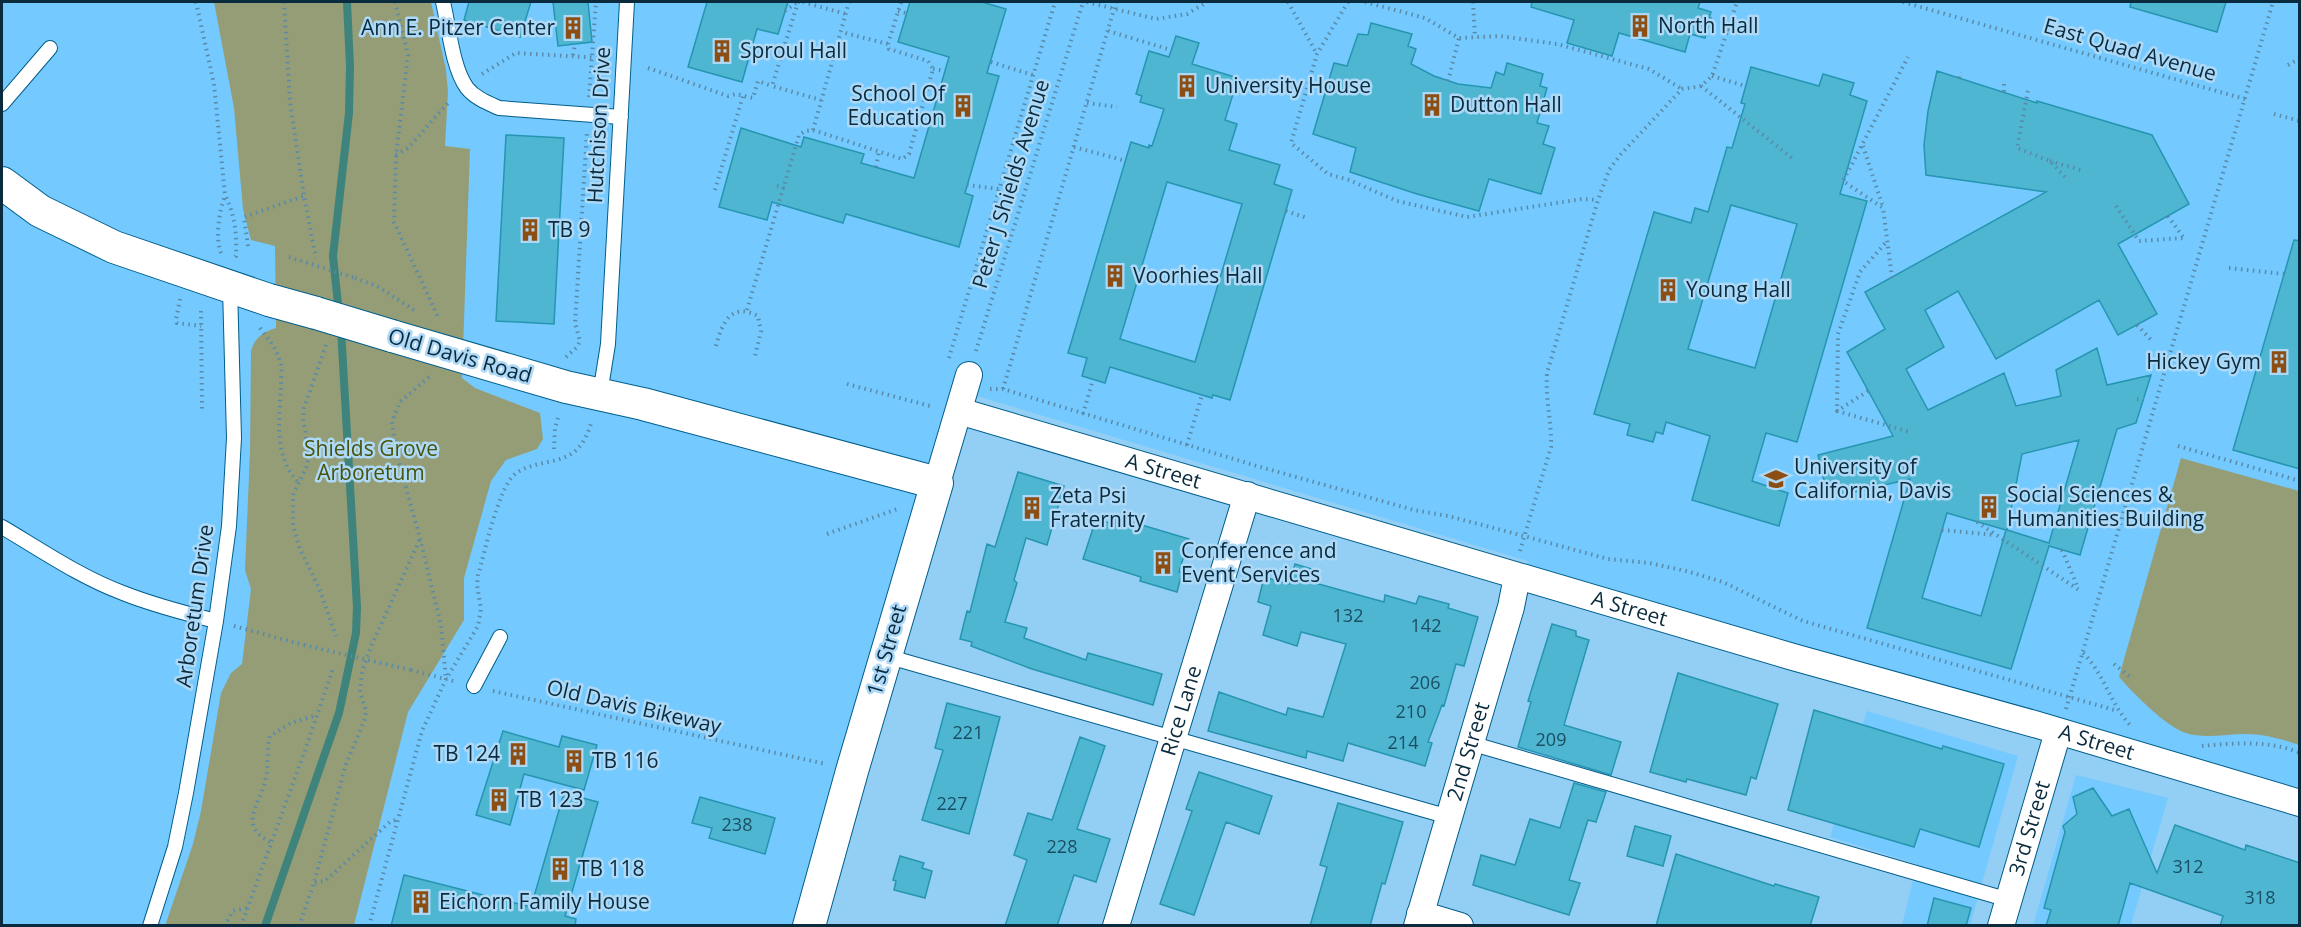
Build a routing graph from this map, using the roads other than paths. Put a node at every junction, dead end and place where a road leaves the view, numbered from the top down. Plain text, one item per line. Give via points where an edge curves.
1 (443, 2) edge
2 (627, 2) edge
3 (50, 48) dead end
4 (2, 104) edge
5 (621, 117) junction
6 (2, 183) edge
7 (227, 269) junction
8 (969, 375) road end
9 (600, 394) junction
10 (947, 409) junction
11 (937, 483) junction
12 (1247, 495) junction
13 (2, 527) edge
14 (1517, 576) junction
15 (216, 621) junction
16 (500, 637) dead end
17 (886, 656) junction
18 (474, 686) road end
19 (2058, 732) junction
20 (1173, 737) junction
21 (1470, 743) junction
22 (2300, 803) edge
23 (1449, 817) junction
24 (2009, 900) junction
25 (1418, 920) edge
26 (150, 926) edge
27 (809, 926) edge
28 (1116, 926) edge
29 (1460, 926) edge
30 (2001, 926) edge

1 - 5 lane via 457,66 468,88 481,100 499,108
2 - 5 lane, Hutchison Drive
3 - 4 lane
5 - 9 lane, Hutchison Drive via 608,344
6 - 7 street, Old Davis Road via 40,211 142,258
7 - 9 street, Old Davis Road, bridge via 316,313
7 - 15 lane, Arboretum Drive via 234,438 229,526
8 - 10 street, 1st Street
9 - 11 street, Old Davis Road
10 - 11 street, 1st Street
10 - 12 street, A Street
11 - 17 street, 1st Street
12 - 14 street, A Street
12 - 20 street, Rice Lane
13 - 15 lane via 121,593
14 - 19 street, A Street
14 - 21 street, 2nd Street
15 - 26 lane, Arboretum Drive via 175,847
16 - 18 lane
17 - 20 lane
17 - 27 street, 1st Street
19 - 22 street, A Street
19 - 24 street, 3rd Street
20 - 23 lane
20 - 28 street, Rice Lane
21 - 23 street, 2nd Street
21 - 24 lane
23 - 25 street, 2nd Street
24 - 30 street, 3rd Street
25 - 29 street

